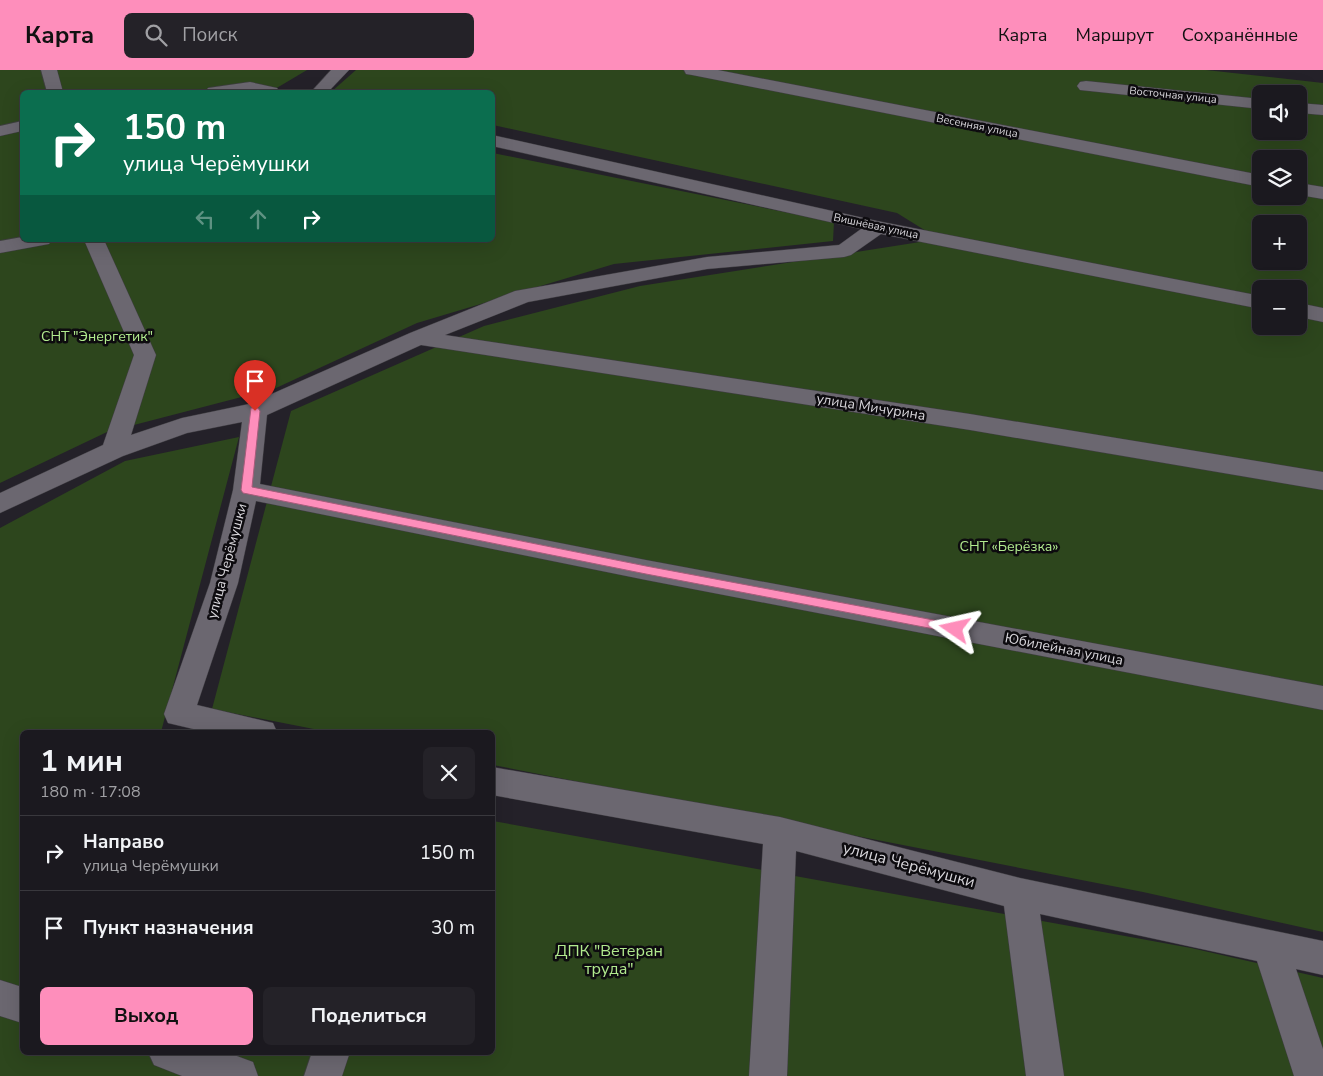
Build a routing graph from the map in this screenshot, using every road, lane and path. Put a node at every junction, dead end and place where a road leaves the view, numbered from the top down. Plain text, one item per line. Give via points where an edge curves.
1 (49, 70) edge
2 (341, 70) edge
3 (692, 70) edge
4 (262, 73) dead end
5 (1086, 86) dead end
6 (250, 87) junction
7 (54, 90) edge
8 (228, 90) edge
9 (263, 90) edge
10 (321, 90) edge
11 (1252, 103) edge
12 (1307, 109) edge
13 (1323, 110) edge
14 (20, 126) edge
15 (0, 131) edge
16 (495, 141) edge
17 (1252, 179) edge
18 (1307, 190) edge
19 (1323, 193) edge
20 (877, 227) junction
21 (30, 242) edge
22 (95, 242) edge
23 (0, 247) edge
24 (1252, 300) edge
25 (1307, 312) edge
26 (1323, 315) edge
27 (418, 338) junction
28 (255, 411) junction
29 (114, 450) junction
30 (1323, 481) edge
31 (246, 490) junction
32 (0, 504) edge
33 (1323, 698) edge
34 (253, 730) edge
35 (495, 782) edge
36 (780, 832) junction
37 (1020, 894) junction
38 (1270, 946) junction
39 (1323, 958) edge
40 (0, 998) edge
41 (20, 1004) edge
42 (176, 1055) edge
43 (330, 1055) edge
44 (239, 1076) edge
45 (323, 1076) edge
46 (768, 1076) edge
47 (1044, 1076) edge
48 (1313, 1076) edge

1 - 7 street
2 - 10 street
3 - 17 street, Весенняя улица
4 - 6 street
5 - 11 street, Восточная улица
6 - 8 street
6 - 9 street
12 - 13 street
14 - 15 street
16 - 20 street, Вишнёвая улица
18 - 19 street
20 - 24 street, Вишнёвая улица
20 - 27 street via 844,251 707,264 523,296
21 - 23 street
22 - 29 street via 145,355
25 - 26 street
27 - 28 street
27 - 30 street, улица Мичурина via 950,419
28 - 29 street via 182,426
28 - 31 street, улица Черёмушки
29 - 32 street
31 - 33 street, Юбилейная улица via 646,570
31 - 34 street, улица Черёмушки via 224,583 179,714
35 - 36 street, улица Черёмушки
36 - 37 street, улица Черёмушки
36 - 46 street
37 - 38 street, улица Черёмушки
37 - 47 street
38 - 39 street, улица Черёмушки
38 - 48 street
40 - 41 street
42 - 44 street
43 - 45 street

